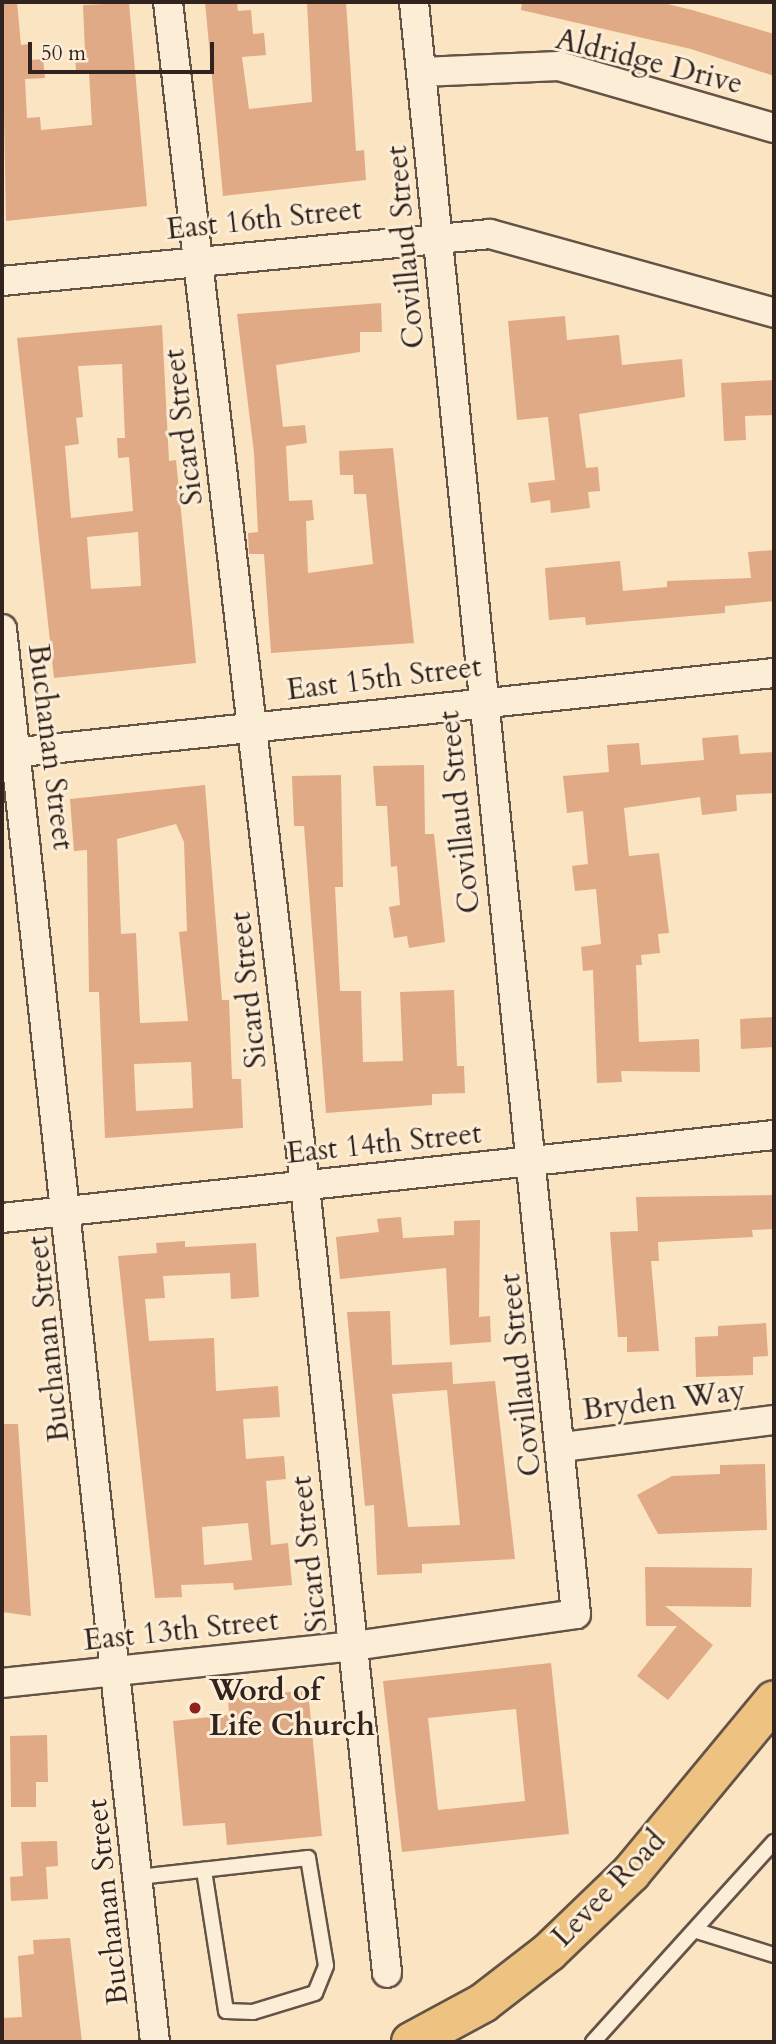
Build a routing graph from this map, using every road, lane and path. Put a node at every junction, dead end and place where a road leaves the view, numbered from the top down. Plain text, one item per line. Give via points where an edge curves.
1 (168, 2) edge
2 (414, 2) edge
3 (422, 72) junction
4 (774, 128) edge
5 (439, 234) junction
6 (197, 261) junction
7 (2, 281) edge
8 (774, 313) edge
9 (2, 629) edge
10 (774, 673) edge
11 (481, 700) junction
12 (253, 728) junction
13 (10, 753) edge
14 (774, 1135) edge
15 (533, 1161) junction
16 (305, 1186) junction
17 (69, 1211) junction
18 (2, 1219) edge
19 (774, 1420) edge
20 (562, 1447) junction
21 (576, 1614) joint
22 (354, 1646) junction
23 (119, 1671) junction
24 (2, 1683) edge
25 (774, 1700) edge
26 (774, 1842) edge
27 (204, 1870) junction
28 (139, 1877) junction
29 (697, 1931) junction
30 (774, 1955) edge
31 (387, 1973) dead end
32 (155, 2042) edge
33 (411, 2042) edge
34 (593, 2042) edge

1 - 6 street, Sicard Street
2 - 3 street, Covillaud Street
3 - 4 street, Aldridge Drive via 559,66
3 - 5 street, Covillaud Street
5 - 6 street, East 16th Street
5 - 8 street, East 16th Street via 490,234
5 - 11 street, Covillaud Street
6 - 7 street, East 16th Street
6 - 12 street, Sicard Street
9 - 13 street, Buchanan Street
10 - 11 street, East 15th Street
11 - 12 street, East 15th Street
11 - 15 street, Covillaud Street
12 - 13 street, East 15th Street
12 - 16 street, Sicard Street
13 - 17 street, Buchanan Street
14 - 15 street, East 14th Street
15 - 16 street, East 14th Street
15 - 20 street, Covillaud Street
16 - 17 street, East 14th Street
16 - 22 street, Sicard Street
17 - 18 street, East 14th Street
17 - 23 street, Buchanan Street
19 - 20 street, Bryden Way
20 - 21 street, Covillaud Street
21 - 22 street, East 13th Street
22 - 23 street, East 13th Street
22 - 31 street, Sicard Street
23 - 24 street, East 13th Street
23 - 28 street, Buchanan Street
25 - 33 highway, Levee Road via 631,1872 549,1952 483,2003
26 - 29 lane
27 - 27 lane via 308,1858 326,1966 315,1993 253,2012 226,2011
27 - 28 lane
28 - 32 street, Buchanan Street
29 - 30 lane
29 - 34 lane

